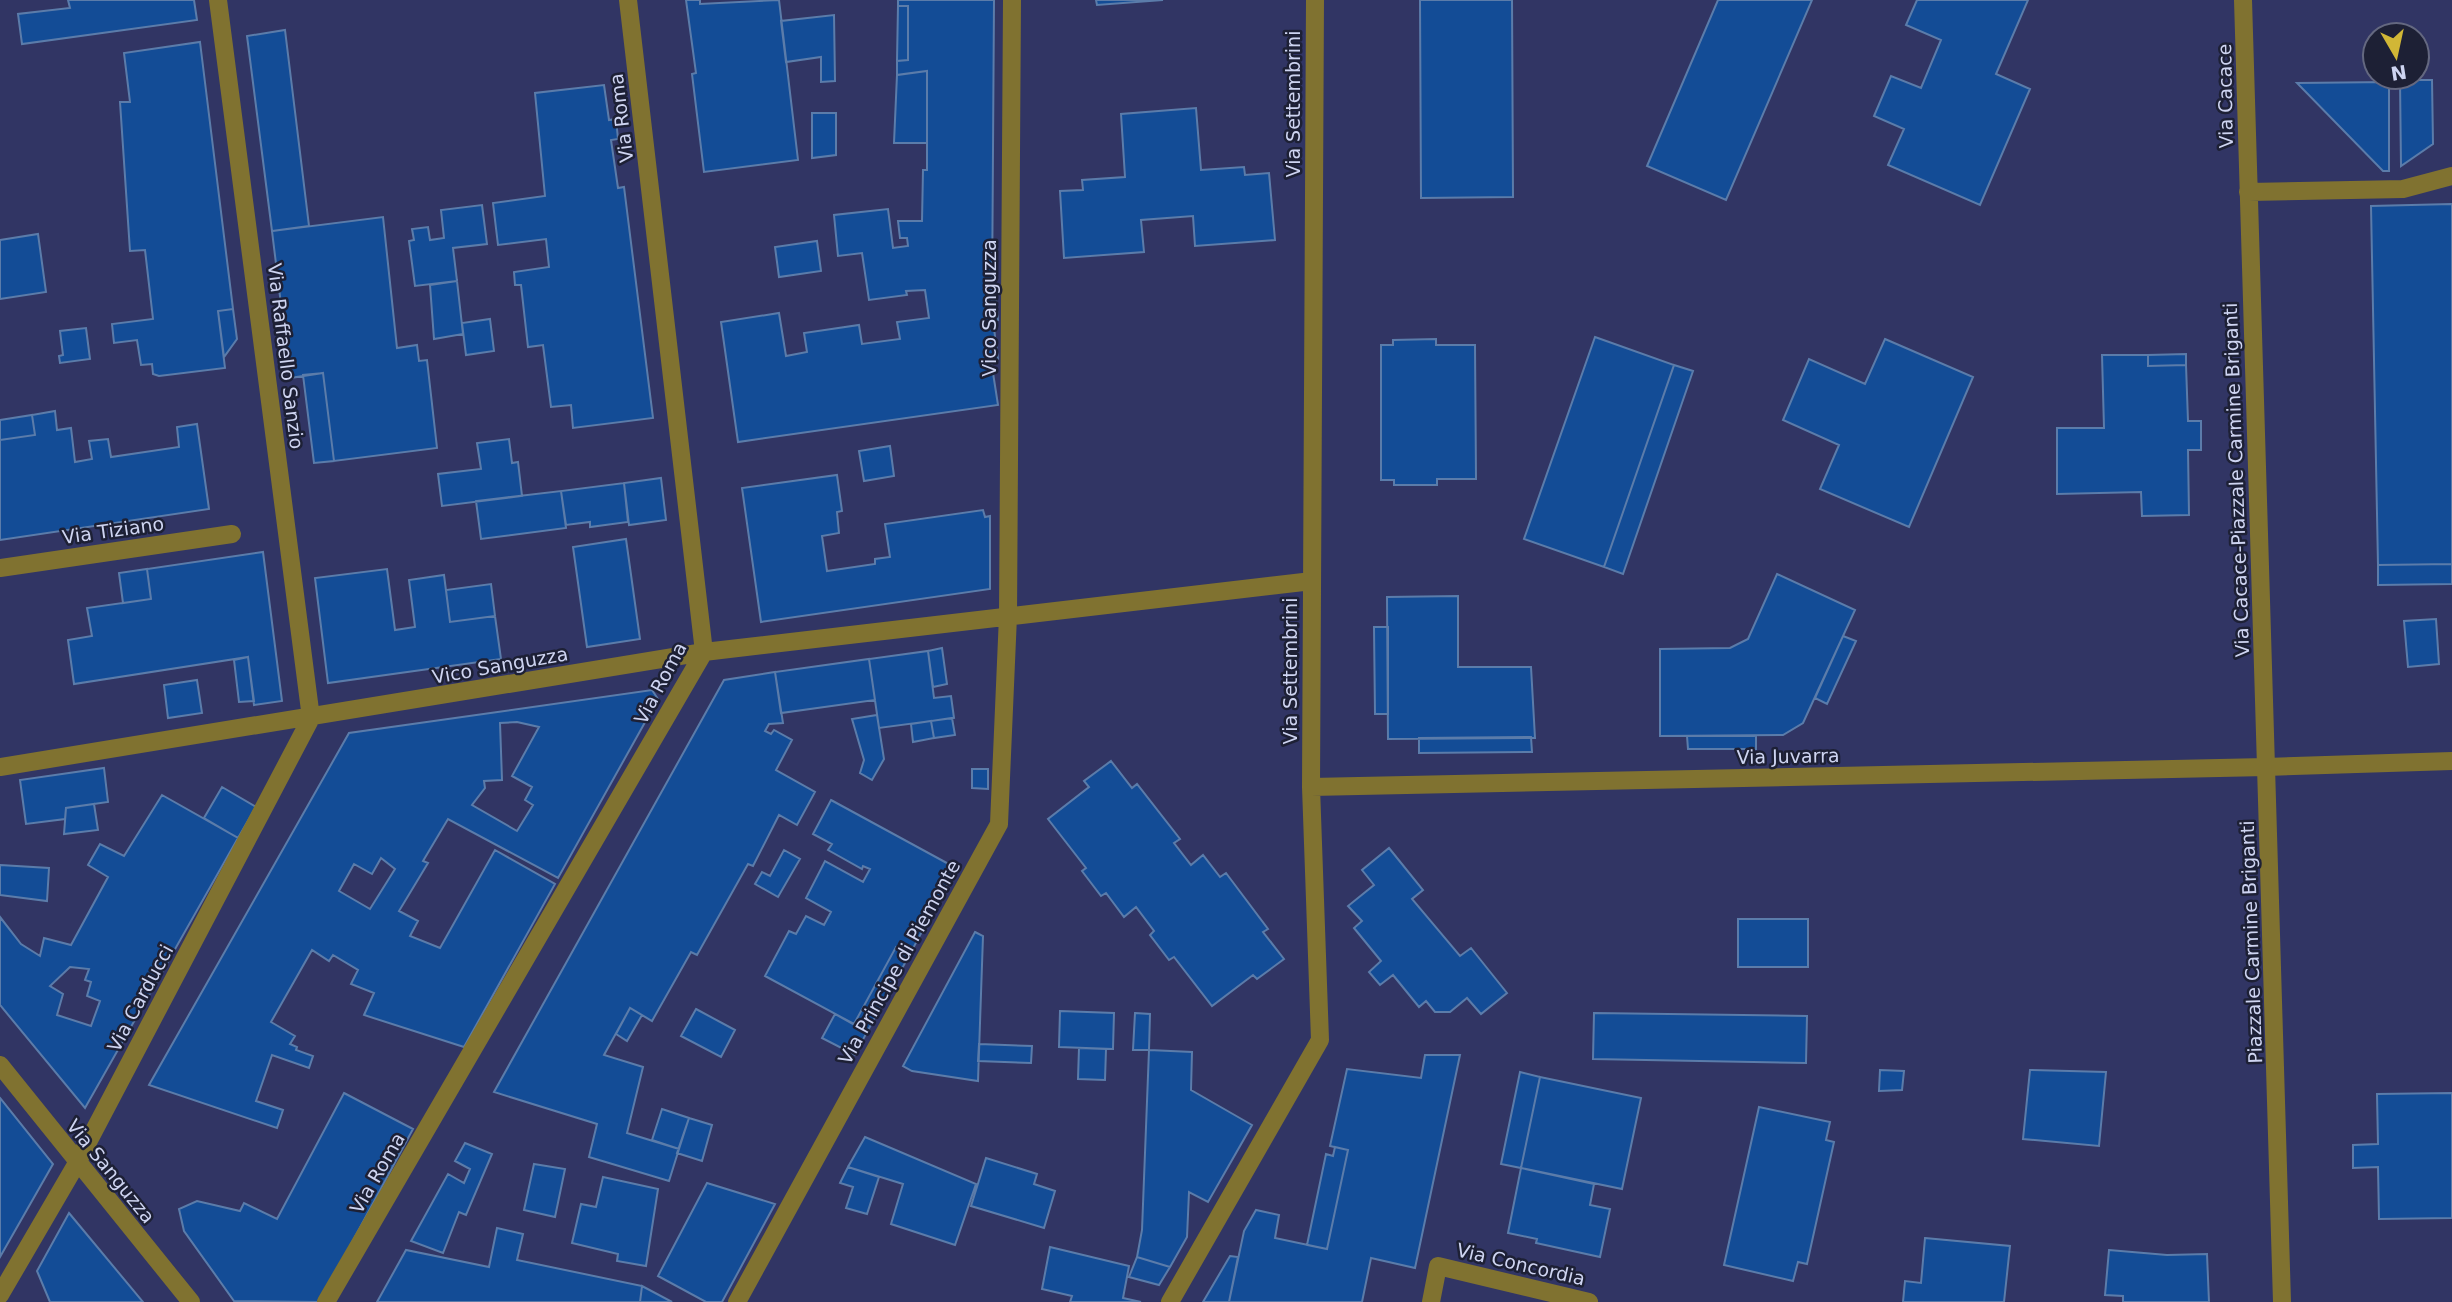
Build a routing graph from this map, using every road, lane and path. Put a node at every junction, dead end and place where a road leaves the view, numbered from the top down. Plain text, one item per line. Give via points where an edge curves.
1 (218, 0) edge
2 (628, 0) edge
3 (1012, 0) edge
4 (1315, 0) edge
5 (2244, 0) edge
6 (2452, 176) edge
7 (2248, 192) junction
8 (232, 534) dead end
9 (0, 568) edge
10 (1312, 580) junction
11 (1009, 616) junction
12 (704, 652) junction
13 (312, 718) junction
14 (2452, 761) edge
15 (0, 767) edge
16 (2266, 767) junction
17 (1311, 787) junction
18 (0, 1065) edge
19 (77, 1163) junction
20 (0, 1294) edge
21 (191, 1302) edge
22 (326, 1302) edge
23 (737, 1302) edge
24 (1170, 1302) edge
25 (1430, 1302) edge
26 (1589, 1302) edge
27 (2282, 1302) edge

1 - 13 street, Via Raffaello Sanzio
2 - 12 street, Via Roma
3 - 11 street, Vico Sanguzza
4 - 10 street, Via Settembrini
5 - 7 street, Via Cacace
6 - 7 street via 2403,189
7 - 16 street, Via Cacace-Piazzale Carmine Briganti
8 - 9 street, Via Tiziano
10 - 11 street, Vico Sanguzza
10 - 17 street, Via Settembrini
11 - 12 street, Vico Sanguzza
11 - 23 street, Via Principe di Piemonte via 999,824
12 - 13 street, Vico Sanguzza
12 - 22 street, Via Roma
13 - 15 street, Vico Sanguzza
13 - 19 street, Via Carducci
14 - 16 street
16 - 17 street, Via Juvarra
16 - 27 street, Piazzale Carmine Briganti
17 - 24 street, Via Settembrini via 1321,1040
18 - 19 street, Via Sanguzza
19 - 20 street, Via Carducci
19 - 21 street, Via Sanguzza
25 - 26 street, Via Concordia via 1438,1266

